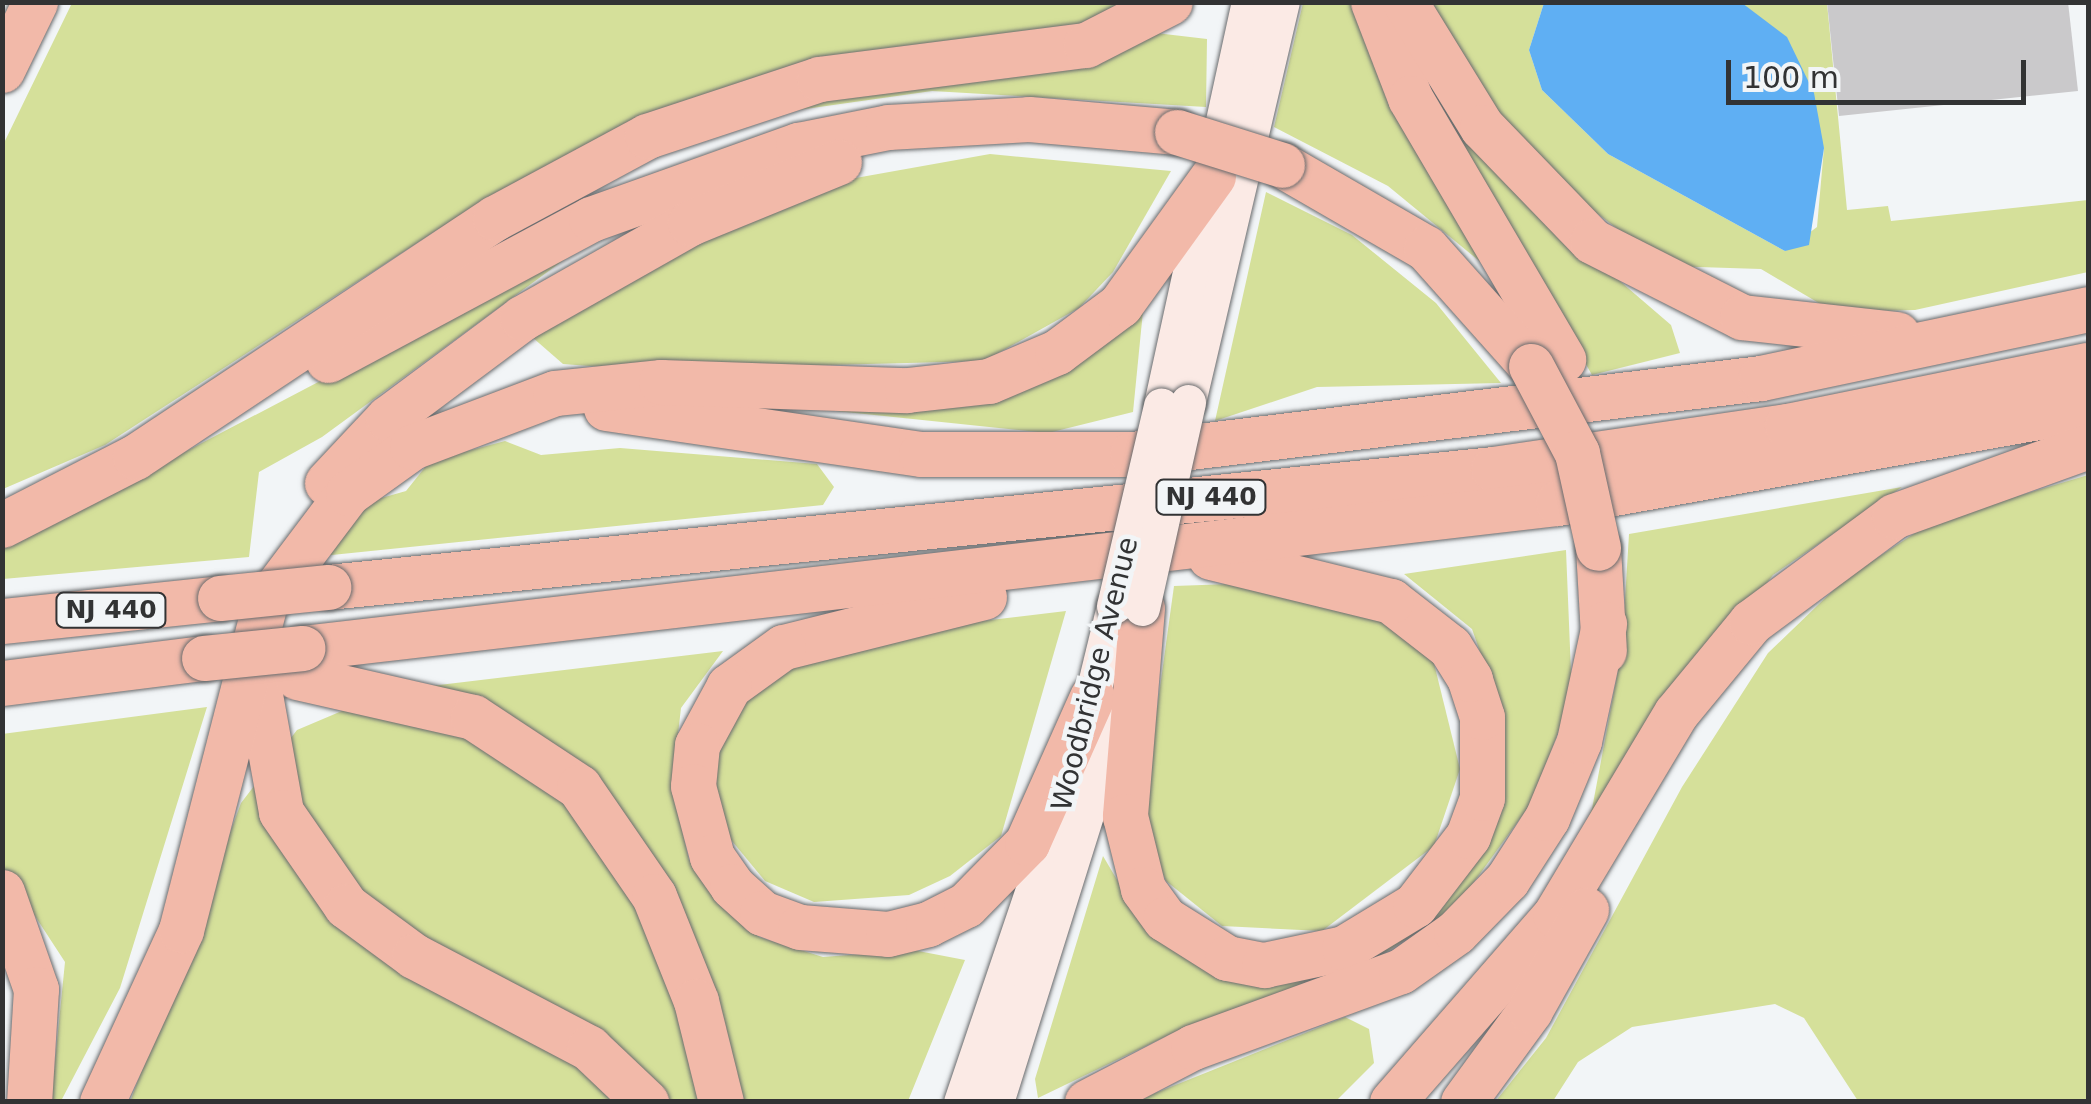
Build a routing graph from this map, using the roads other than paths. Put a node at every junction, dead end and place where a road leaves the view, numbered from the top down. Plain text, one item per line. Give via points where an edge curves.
1 (35, 2) edge
2 (1170, 2) edge
3 (1249, 2) edge
4 (1282, 2) edge
5 (1373, 2) edge
6 (1406, 2) edge
7 (2, 70) edge
8 (930, 128) junction
9 (1213, 176) junction
10 (2088, 309) edge
11 (2009, 329) junction
12 (1547, 362) junction
13 (2088, 366) edge
14 (1175, 404) junction
15 (2088, 408) edge
16 (486, 419) junction
17 (2088, 446) edge
18 (135, 457) junction
19 (2, 526) edge
20 (1176, 550) junction
21 (1104, 557) junction
22 (281, 576) junction
23 (1778, 599) junction
24 (1128, 607) junction
25 (2, 622) edge
26 (1604, 624) junction
27 (256, 630) junction
28 (299, 663) junction
29 (2, 683) edge
30 (1092, 697) junction
31 (2, 892) edge
32 (29, 1102) edge
33 (102, 1102) edge
34 (646, 1102) edge
35 (721, 1102) edge
36 (961, 1102) edge
37 (996, 1102) edge
38 (1087, 1102) edge
39 (1359, 1102) edge
40 (1392, 1102) edge
41 (1463, 1102) edge

1 - 7 highway
2 - 18 highway via 1086,45 818,79 647,136 495,218
3 - 9 main road, Woodbridge Avenue
4 - 14 main road, Woodbridge Avenue
5 - 12 highway via 1417,112
6 - 11 highway via 1452,85 1515,167 1638,272 1742,317 1797,328
8 - 12 highway, bridge via 1062,119 1177,132 1282,164 1426,248
8 - 18 highway via 798,145 659,190 520,254 163,452
8 - 22 highway via 690,223 474,351 350,455 288,540
9 - 14 main road, Woodbridge Avenue
9 - 16 highway via 1120,304 1057,352 989,381 907,390 610,385
10 - 11 highway
11 - 16 highway via 1654,394 1132,454 921,454 611,408
12 - 26 highway, bridge via 1592,498
13 - 25 highway, NJ 440, bridge via 1787,426 1493,468
14 - 24 main road, Woodbridge Avenue, bridge
15 - 20 highway, NJ 440 via 1727,478
16 - 22 highway via 378,469
17 - 23 highway via 1894,516
18 - 19 highway
20 - 21 highway, NJ 440
20 - 24 highway via 1358,587 1450,647 1482,718 1482,798 1468,836 1415,904 1344,948 1264,965 1227,958 1165,919 1143,888 1124,816
21 - 28 highway, NJ 440
21 - 30 highway via 1064,584 859,622 754,662 710,714 697,746 698,821 732,886 762,913 842,934 928,924 966,904 1027,843
22 - 27 highway
23 - 40 highway via 1676,712 1555,915
23 - 41 highway via 1696,708 1538,996
24 - 30 main road, Woodbridge Avenue
24 - 37 main road, Woodbridge Avenue via 1073,872
26 - 38 highway via 1579,741 1547,818 1507,880 1456,932 1401,971 1193,1046
26 - 39 highway via 1603,692 1567,826 1487,958
27 - 33 highway via 182,930
27 - 34 highway via 270,777 318,875 373,930 578,1040
28 - 29 highway, NJ 440, bridge via 204,658
28 - 35 highway via 473,717 579,788 654,896 696,1000
30 - 36 main road, Woodbridge Avenue via 1046,862
31 - 32 highway via 36,989

